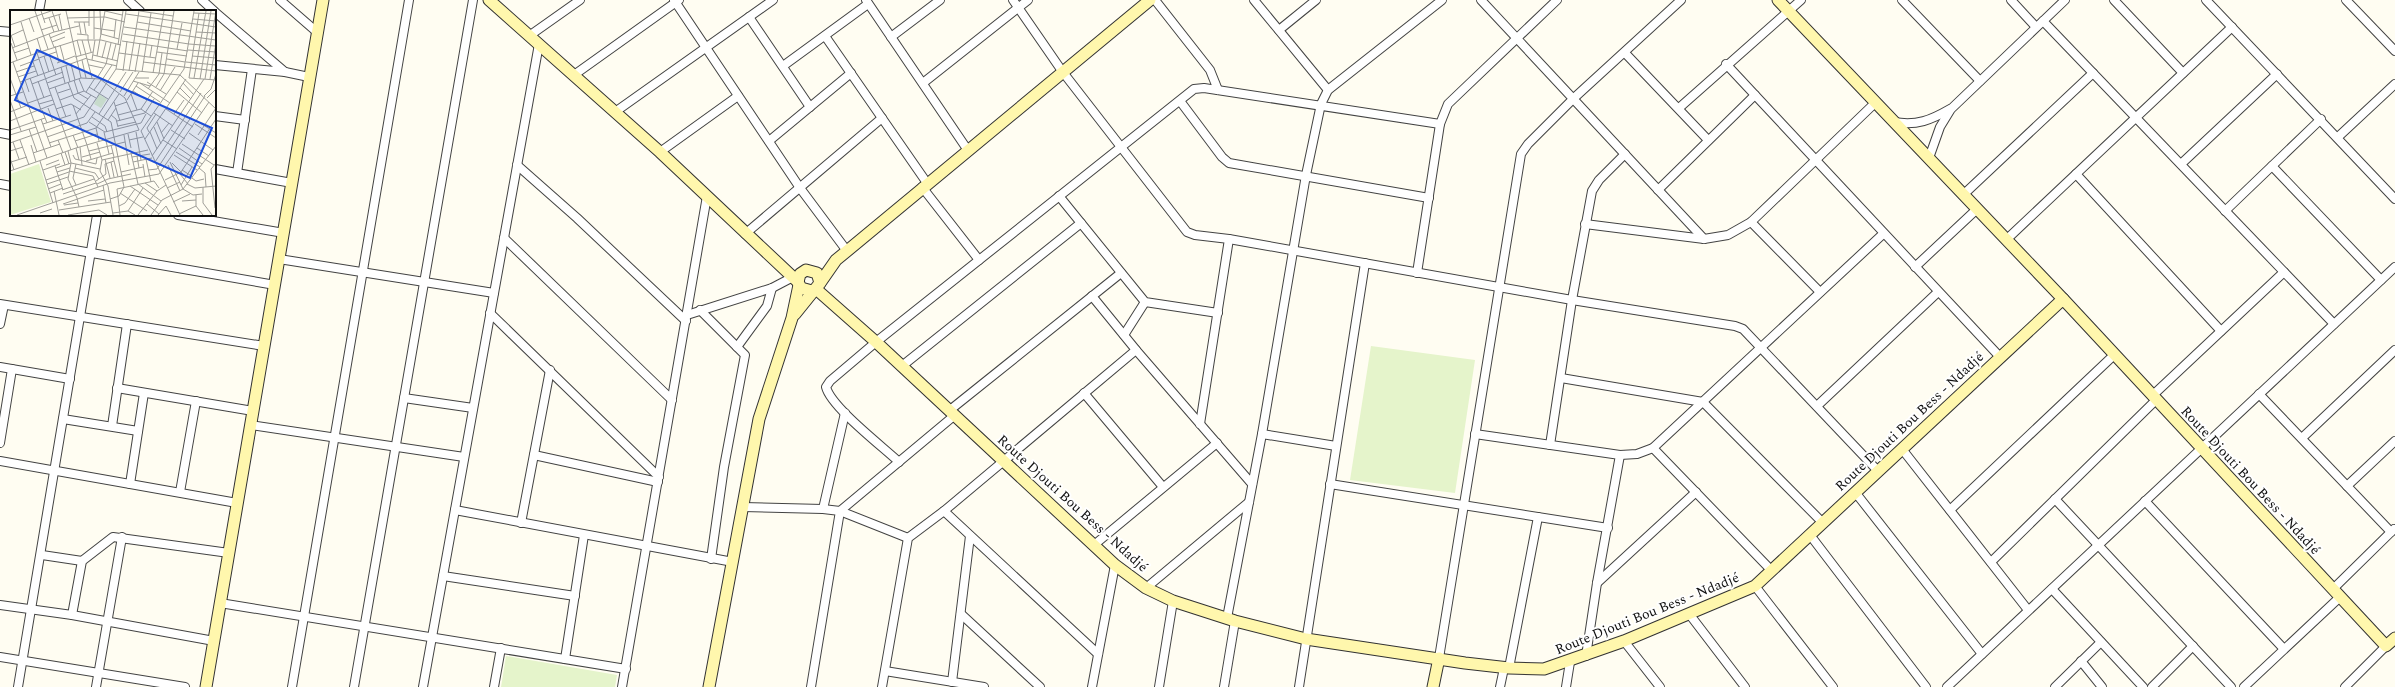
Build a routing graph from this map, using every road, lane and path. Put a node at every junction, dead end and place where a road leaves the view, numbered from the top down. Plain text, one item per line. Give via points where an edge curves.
1 (41, 0) edge
2 (128, 0) edge
3 (202, 0) edge
4 (280, 0) edge
5 (324, 0) edge
6 (409, 0) edge
7 (473, 0) edge
8 (489, 0) edge
9 (580, 0) edge
10 (773, 0) edge
11 (938, 0) edge
12 (1013, 0) edge
13 (1028, 0) edge
14 (1150, 0) edge
15 (1155, 0) edge
16 (1254, 0) edge
17 (1316, 0) edge
18 (1442, 0) edge
19 (1481, 0) edge
20 (1557, 0) edge
21 (1681, 0) edge
22 (1778, 0) edge
23 (1801, 0) edge
24 (1902, 0) edge
25 (2012, 0) edge
26 (2065, 0) edge
27 (2114, 0) edge
28 (2346, 0) edge
29 (676, 1) edge
30 (867, 2) edge
31 (2212, 2) edge
32 (136, 7) edge
33 (1019, 8) junction
34 (39, 10) edge
35 (214, 10) edge
36 (1789, 11) junction
37 (216, 12) edge
38 (749, 17) junction
39 (2043, 21) junction
40 (2036, 27) junction
41 (2232, 27) junction
42 (1279, 30) junction
43 (0, 31) edge
44 (10, 32) edge
45 (318, 33) junction
46 (529, 36) junction
47 (825, 36) junction
48 (891, 37) junction
49 (1516, 38) junction
50 (539, 44) junction
51 (706, 48) junction
52 (2395, 51) edge
53 (1625, 53) junction
54 (1726, 64) junction
55 (216, 65) edge
56 (783, 66) junction
57 (252, 69) junction
58 (285, 72) junction
59 (1062, 72) junction
60 (851, 73) junction
61 (2093, 73) junction
62 (2183, 73) junction
63 (2277, 74) junction
64 (574, 75) junction
65 (309, 77) junction
66 (1980, 81) junction
67 (922, 83) junction
68 (2395, 84) edge
69 (1218, 90) junction
70 (1328, 90) junction
71 (1755, 95) junction
72 (738, 96) junction
73 (1574, 98) junction
74 (1180, 101) junction
75 (1875, 103) junction
76 (1321, 104) junction
77 (810, 107) junction
78 (1679, 108) junction
79 (1951, 109) junction
80 (615, 112) junction
81 (216, 116) edge
82 (882, 118) junction
83 (2136, 118) junction
84 (245, 120) junction
85 (2321, 120) junction
86 (1894, 122) junction
87 (1440, 124) junction
88 (0, 133) edge
89 (10, 135) edge
90 (2338, 137) junction
91 (1708, 140) junction
92 (769, 141) junction
93 (1121, 148) junction
94 (967, 149) junction
95 (660, 152) junction
96 (1625, 154) junction
97 (1929, 158) junction
98 (1816, 160) junction
99 (2181, 164) junction
100 (517, 165) junction
101 (2272, 166) junction
102 (216, 169) edge
103 (237, 173) junction
104 (2076, 174) junction
105 (1306, 175) junction
106 (292, 183) junction
107 (0, 184) edge
108 (924, 185) junction
109 (10, 186) edge
110 (800, 188) junction
111 (1658, 190) junction
112 (1963, 195) junction
113 (708, 196) junction
114 (1060, 196) junction
115 (1429, 198) junction
116 (2395, 199) edge
117 (1976, 209) junction
118 (2225, 211) junction
119 (97, 216) edge
120 (184, 216) edge
121 (1751, 222) junction
122 (1081, 223) junction
123 (1585, 224) junction
124 (284, 233) junction
125 (745, 234) junction
126 (1883, 234) junction
127 (0, 237) edge
128 (504, 238) junction
129 (1229, 239) junction
130 (1704, 239) junction
131 (2006, 240) junction
132 (847, 251) junction
133 (1293, 251) junction
134 (91, 253) junction
135 (279, 260) junction
136 (836, 260) junction
137 (979, 260) junction
138 (1364, 263) junction
139 (2395, 266) edge
140 (1915, 267) junction
141 (2284, 272) junction
142 (362, 273) junction
143 (1121, 273) junction
144 (1417, 273) junction
145 (801, 277) junction
146 (2381, 280) junction
147 (424, 282) junction
148 (275, 285) junction
149 (1499, 287) junction
150 (772, 288) junction
151 (816, 288) junction
152 (1820, 292) junction
153 (1938, 292) junction
154 (494, 293) junction
155 (1092, 296) junction
156 (2063, 299) junction
157 (1572, 300) junction
158 (1145, 302) junction
159 (2, 305) edge
160 (700, 310) junction
161 (490, 313) junction
162 (1218, 314) junction
163 (81, 317) junction
164 (686, 318) junction
165 (792, 318) junction
166 (0, 324) edge
167 (127, 324) junction
168 (2334, 324) junction
169 (2221, 331) junction
170 (1124, 335) junction
171 (876, 342) junction
172 (264, 346) junction
173 (737, 347) junction
174 (1760, 348) junction
175 (1136, 350) junction
176 (2395, 350) edge
177 (2114, 354) junction
178 (2000, 358) junction
179 (902, 366) junction
180 (0, 367) edge
181 (12, 370) junction
182 (550, 370) junction
183 (1561, 378) junction
184 (70, 379) junction
185 (117, 388) junction
186 (144, 393) junction
187 (1084, 394) junction
188 (2259, 394) junction
189 (404, 398) junction
190 (2154, 398) junction
191 (672, 400) junction
192 (196, 401) junction
193 (1703, 402) junction
194 (1817, 406) junction
195 (473, 408) junction
196 (253, 411) junction
197 (845, 413) junction
198 (952, 413) junction
199 (63, 419) junction
200 (1200, 424) junction
201 (251, 425) junction
202 (112, 426) junction
203 (138, 431) junction
204 (1262, 434) junction
205 (1475, 434) junction
206 (2302, 438) junction
207 (334, 439) junction
208 (2395, 440) edge
209 (0, 443) edge
210 (1217, 443) junction
211 (1550, 445) junction
212 (1336, 446) junction
213 (396, 447) junction
214 (1653, 448) junction
215 (2201, 448) junction
216 (1902, 449) junction
217 (534, 455) junction
218 (1620, 455) junction
219 (464, 457) junction
220 (0, 461) edge
221 (1004, 461) junction
222 (899, 462) junction
223 (55, 470) junction
224 (1878, 471) junction
225 (659, 479) junction
226 (130, 484) junction
227 (1252, 484) junction
228 (1330, 484) junction
229 (2347, 486) junction
230 (1163, 487) junction
231 (180, 492) junction
232 (1696, 492) junction
233 (1855, 492) junction
234 (2055, 499) junction
235 (2145, 501) junction
236 (1249, 502) junction
237 (237, 503) junction
238 (1464, 505) junction
239 (743, 507) junction
240 (823, 509) junction
241 (455, 510) junction
242 (1950, 510) junction
243 (840, 511) junction
244 (944, 511) junction
245 (1538, 517) junction
246 (521, 523) junction
247 (1822, 523) junction
248 (1608, 528) junction
249 (2393, 531) edge
250 (584, 535) junction
251 (1810, 535) junction
252 (970, 536) junction
253 (122, 537) junction
254 (908, 538) junction
255 (1094, 545) junction
256 (2098, 545) junction
257 (647, 546) junction
258 (229, 553) junction
259 (42, 555) junction
260 (711, 558) junction
261 (82, 561) junction
262 (733, 562) junction
263 (1991, 562) junction
264 (1115, 564) junction
265 (1771, 570) junction
266 (443, 576) junction
267 (1597, 583) junction
268 (1755, 586) junction
269 (1146, 588) junction
270 (2052, 589) junction
271 (2336, 593) junction
272 (574, 596) junction
273 (1173, 601) junction
274 (220, 603) junction
275 (0, 605) edge
276 (32, 610) junction
277 (2028, 610) junction
278 (961, 614) junction
279 (72, 615) junction
280 (1690, 615) junction
281 (304, 616) junction
282 (1231, 619) junction
283 (106, 622) junction
284 (365, 626) junction
285 (432, 637) junction
286 (2395, 638) edge
287 (1306, 639) junction
288 (214, 641) junction
289 (1624, 641) junction
290 (2101, 642) junction
291 (2193, 646) junction
292 (2386, 646) junction
293 (501, 648) junction
294 (2283, 648) junction
295 (1098, 654) junction
296 (1982, 654) junction
297 (1586, 656) junction
298 (0, 657) edge
299 (1439, 658) junction
300 (564, 659) junction
301 (23, 661) junction
302 (2081, 661) junction
303 (1570, 662) junction
304 (1506, 668) junction
305 (626, 669) junction
306 (885, 671) junction
307 (98, 673) junction
308 (952, 682) junction
309 (148, 684) edge
310 (18, 687) edge
311 (96, 687) edge
312 (185, 687) edge
313 (206, 687) edge
314 (292, 687) edge
315 (354, 687) edge
316 (423, 687) edge
317 (494, 687) edge
318 (622, 687) edge
319 (709, 687) edge
320 (811, 687) edge
321 (882, 687) edge
322 (984, 687) edge
323 (1040, 687) edge
324 (1092, 687) edge
325 (1158, 687) edge
326 (1224, 687) edge
327 (1298, 687) edge
328 (1433, 687) edge
329 (1500, 687) edge
330 (1566, 687) edge
331 (1660, 687) edge
332 (1745, 687) edge
333 (1833, 687) edge
334 (1926, 687) edge
335 (1947, 687) edge
336 (2055, 687) edge
337 (2102, 687) edge
338 (2143, 687) edge
339 (2152, 687) edge
340 (2232, 687) edge
341 (2244, 687) edge
342 (2345, 687) edge

1 - 34 street
2 - 32 street
3 - 35 street
4 - 45 street
5 - 45 main road
6 - 142 street
7 - 147 street
8 - 46 main road
9 - 46 street
10 - 38 street
11 - 48 street
12 - 33 street
13 - 33 street
14 - 59 main road
15 - 69 street via 1210,70
16 - 42 street
17 - 42 street
18 - 70 street
19 - 49 street
20 - 49 street
21 - 53 street
22 - 36 main road
23 - 36 street
24 - 66 street
25 - 40 street
26 - 39 street
27 - 62 street
28 - 52 street
29 - 51 street
29 - 64 street
30 - 47 street
30 - 48 street
31 - 41 street
33 - 59 street
33 - 67 street
36 - 54 street
36 - 75 main road
37 - 58 street
38 - 51 street
38 - 56 street
39 - 40 street
39 - 61 street
40 - 66 street
41 - 62 street
41 - 63 street
42 - 70 street
43 - 44 street
45 - 65 main road
46 - 50 main road
47 - 56 street
47 - 60 street
48 - 67 street
49 - 73 street
49 - 87 street via 1454,96
50 - 64 main road
50 - 100 street
51 - 72 street
51 - 80 street
53 - 73 street
53 - 78 street
54 - 71 street
54 - 78 street
55 - 57 street
56 - 77 street
57 - 58 street
57 - 84 street
58 - 65 street
59 - 93 street
59 - 94 main road
60 - 77 street
60 - 82 street
61 - 83 street
61 - 112 street
62 - 83 street
63 - 85 street
63 - 99 street
64 - 80 main road
65 - 106 main road
66 - 79 street
67 - 94 street
68 - 90 street
69 - 74 street via 1199,87
69 - 76 street
70 - 76 street
71 - 91 street
71 - 98 street
72 - 92 street
72 - 95 street
73 - 96 street
73 - 149 street via 1521,154
74 - 93 street
74 - 105 street via 1229,163
75 - 86 main road
75 - 98 street
76 - 87 street
76 - 105 street
77 - 92 street
78 - 91 street
79 - 86 street via 1918,124
79 - 97 street via 1940,127
80 - 95 main road
81 - 84 street
82 - 108 street
82 - 110 street
83 - 99 street
83 - 104 street
84 - 103 street
85 - 90 street
85 - 101 street
86 - 97 main road
87 - 115 street
88 - 89 street
90 - 116 street
91 - 111 street
92 - 110 street
93 - 114 street
93 - 129 street via 1187,232
94 - 108 main road
95 - 113 main road
96 - 111 street
96 - 123 street via 1595,185
97 - 112 main road
98 - 121 street
98 - 126 street
99 - 118 street
100 - 128 street
100 - 164 street
101 - 118 street
101 - 146 street
102 - 103 street
103 - 106 street
104 - 131 street
104 - 169 street
105 - 115 street
105 - 133 street
106 - 124 main road
107 - 109 street
108 - 132 main road
108 - 137 street
110 - 125 street
110 - 132 street
111 - 130 street
112 - 117 main road
113 - 125 main road
113 - 164 street
114 - 122 street
114 - 137 street
115 - 144 street
117 - 131 main road
117 - 140 street
118 - 141 street
119 - 134 street
120 - 124 street
121 - 130 street via 1728,235
121 - 152 street
122 - 143 street
122 - 179 street
123 - 130 street
123 - 157 street
124 - 135 main road
125 - 145 main road
126 - 140 street
126 - 152 street
127 - 134 street
128 - 154 street
128 - 191 street
129 - 133 street
129 - 162 street
131 - 156 main road
132 - 136 main road
133 - 138 street
133 - 204 street
134 - 148 street
134 - 163 street
135 - 142 street
135 - 148 main road
136 - 145 main road
136 - 151 main road
137 - 171 street
138 - 144 street
138 - 212 street
139 - 146 street
140 - 153 street
141 - 168 street
141 - 169 street
142 - 147 street
142 - 207 street
143 - 155 street
143 - 158 street
144 - 149 street
145 - 150 street
145 - 151 main road via 804,290
145 - 151 main road via 819,276
145 - 165 main road
146 - 168 street
147 - 154 street
147 - 189 street
148 - 172 main road
149 - 157 street
149 - 205 street
150 - 160 street
150 - 173 street via 767,306
151 - 165 main road
151 - 171 main road, Route Djouti Bou Bess - Ndadjé
152 - 174 street
153 - 178 street
153 - 194 street
154 - 161 street
155 - 170 street
155 - 198 street
156 - 177 main road, Route Djouti Bou Bess - Ndadjé
156 - 178 main road, Route Djouti Bou Bess - Ndadjé
157 - 174 street via 1735,326 1743,329
157 - 183 street
158 - 162 street
158 - 170 street
159 - 163 street
159 - 166 street
160 - 164 street
160 - 173 street
161 - 182 street
161 - 195 street
162 - 200 street
163 - 167 street
163 - 184 street
164 - 191 street
165 - 239 main road via 759,419
167 - 172 street
167 - 185 street
168 - 188 street
169 - 190 street
170 - 175 street
171 - 179 main road, Route Djouti Bou Bess - Ndadjé
171 - 197 street via 826,387 827,392
172 - 196 main road
173 - 260 street via 745,358 724,467
174 - 193 street
174 - 194 street
175 - 187 street
175 - 200 street
176 - 206 street
177 - 190 main road, Route Djouti Bou Bess - Ndadjé
177 - 242 street
178 - 216 main road, Route Djouti Bou Bess - Ndadjé
179 - 198 main road, Route Djouti Bou Bess - Ndadjé
180 - 181 street
181 - 184 street
181 - 209 street
182 - 217 street
182 - 225 street
183 - 193 street
183 - 211 street
184 - 199 street
185 - 186 street
185 - 202 street
186 - 192 street
186 - 203 street
187 - 221 street
187 - 230 street
188 - 206 street
188 - 215 street
189 - 195 street
189 - 213 street
190 - 215 main road, Route Djouti Bou Bess - Ndadjé
190 - 234 street
191 - 225 street
192 - 196 street
192 - 231 street
193 - 214 street
193 - 247 street
194 - 224 street
195 - 219 street
196 - 201 main road
197 - 222 street
197 - 240 street
198 - 221 main road, Route Djouti Bou Bess - Ndadjé
198 - 222 street
199 - 202 street
199 - 223 street
200 - 210 street
201 - 207 street
201 - 237 main road
202 - 203 street
203 - 226 street
204 - 212 street
204 - 227 street
205 - 211 street
205 - 238 street
206 - 229 street
207 - 213 street
207 - 281 street
208 - 229 street
210 - 227 street
210 - 230 street
211 - 218 street
212 - 228 street
213 - 219 street
213 - 284 street
214 - 218 street via 1638,454
214 - 232 street
215 - 235 street
215 - 271 main road, Route Djouti Bou Bess - Ndadjé
216 - 224 main road, Route Djouti Bou Bess - Ndadjé
216 - 242 street
217 - 225 street
217 - 246 street
218 - 248 street
219 - 241 street
220 - 223 street
221 - 244 street
221 - 255 main road, Route Djouti Bou Bess - Ndadjé
222 - 243 street
223 - 226 street
223 - 259 street
224 - 233 main road, Route Djouti Bou Bess - Ndadjé
225 - 257 street
226 - 231 street
227 - 236 street
228 - 238 street
228 - 287 street
229 - 249 street
230 - 255 street
231 - 237 street
232 - 265 street
232 - 267 street
233 - 247 main road, Route Djouti Bou Bess - Ndadjé
233 - 296 street
234 - 256 street
234 - 263 street
235 - 256 street
235 - 294 street
236 - 269 street
236 - 282 street
237 - 258 main road
238 - 245 street
238 - 299 street
239 - 240 street
239 - 262 main road
240 - 243 street
241 - 246 street
241 - 266 street
242 - 263 street
243 - 254 street
243 - 320 street
244 - 252 street
244 - 254 street
245 - 248 street
245 - 304 street
246 - 250 street
247 - 251 main road, Route Djouti Bou Bess - Ndadjé
248 - 267 street
249 - 271 street
250 - 257 street
250 - 272 street
251 - 265 main road, Route Djouti Bou Bess - Ndadjé
251 - 334 street
252 - 278 street
252 - 295 street
253 - 258 street
253 - 261 street via 106,540
253 - 283 street
254 - 306 street
255 - 264 main road, Route Djouti Bou Bess - Ndadjé
256 - 270 street
256 - 291 street
257 - 260 street
257 - 305 street
258 - 274 main road
259 - 261 street
259 - 276 street
260 - 262 street
261 - 279 street
262 - 319 main road
263 - 277 street
264 - 269 main road, Route Djouti Bou Bess - Ndadjé
264 - 295 street
265 - 268 main road, Route Djouti Bou Bess - Ndadjé
266 - 272 street
266 - 285 street
267 - 297 street
268 - 280 main road, Route Djouti Bou Bess - Ndadjé
268 - 333 street
269 - 273 main road, Route Djouti Bou Bess - Ndadjé
270 - 277 street
270 - 290 street
271 - 292 main road, Route Djouti Bou Bess - Ndadjé
271 - 294 street
272 - 300 street
273 - 282 main road, Route Djouti Bou Bess - Ndadjé
273 - 325 street
274 - 281 street
274 - 288 main road
275 - 276 street
276 - 279 street
276 - 301 street
277 - 296 street
278 - 308 street
278 - 323 street
279 - 283 street
280 - 289 main road, Route Djouti Bou Bess - Ndadjé
280 - 332 street
281 - 284 street
281 - 314 street
282 - 287 main road, Route Djouti Bou Bess - Ndadjé
282 - 326 street
283 - 288 street
283 - 307 street
284 - 285 street
284 - 315 street
285 - 293 street
285 - 316 street
286 - 292 main road
287 - 299 main road, Route Djouti Bou Bess - Ndadjé
287 - 327 street
288 - 313 main road
289 - 297 main road, Route Djouti Bou Bess - Ndadjé
289 - 331 street
290 - 302 street
290 - 338 street
291 - 339 street
291 - 340 street
292 - 342 street
293 - 300 street
293 - 317 street
294 - 341 street
295 - 324 street
296 - 335 street
297 - 303 main road, Route Djouti Bou Bess - Ndadjé
298 - 301 street
299 - 304 main road, Route Djouti Bou Bess - Ndadjé
299 - 328 main road
300 - 305 street
301 - 307 street
301 - 310 street
302 - 336 street
302 - 337 street
303 - 304 main road, Route Djouti Bou Bess - Ndadjé via 1544,669
303 - 330 street
304 - 329 street
305 - 318 street
306 - 308 street
306 - 321 street
307 - 309 street
307 - 311 street
308 - 322 street
309 - 312 street

